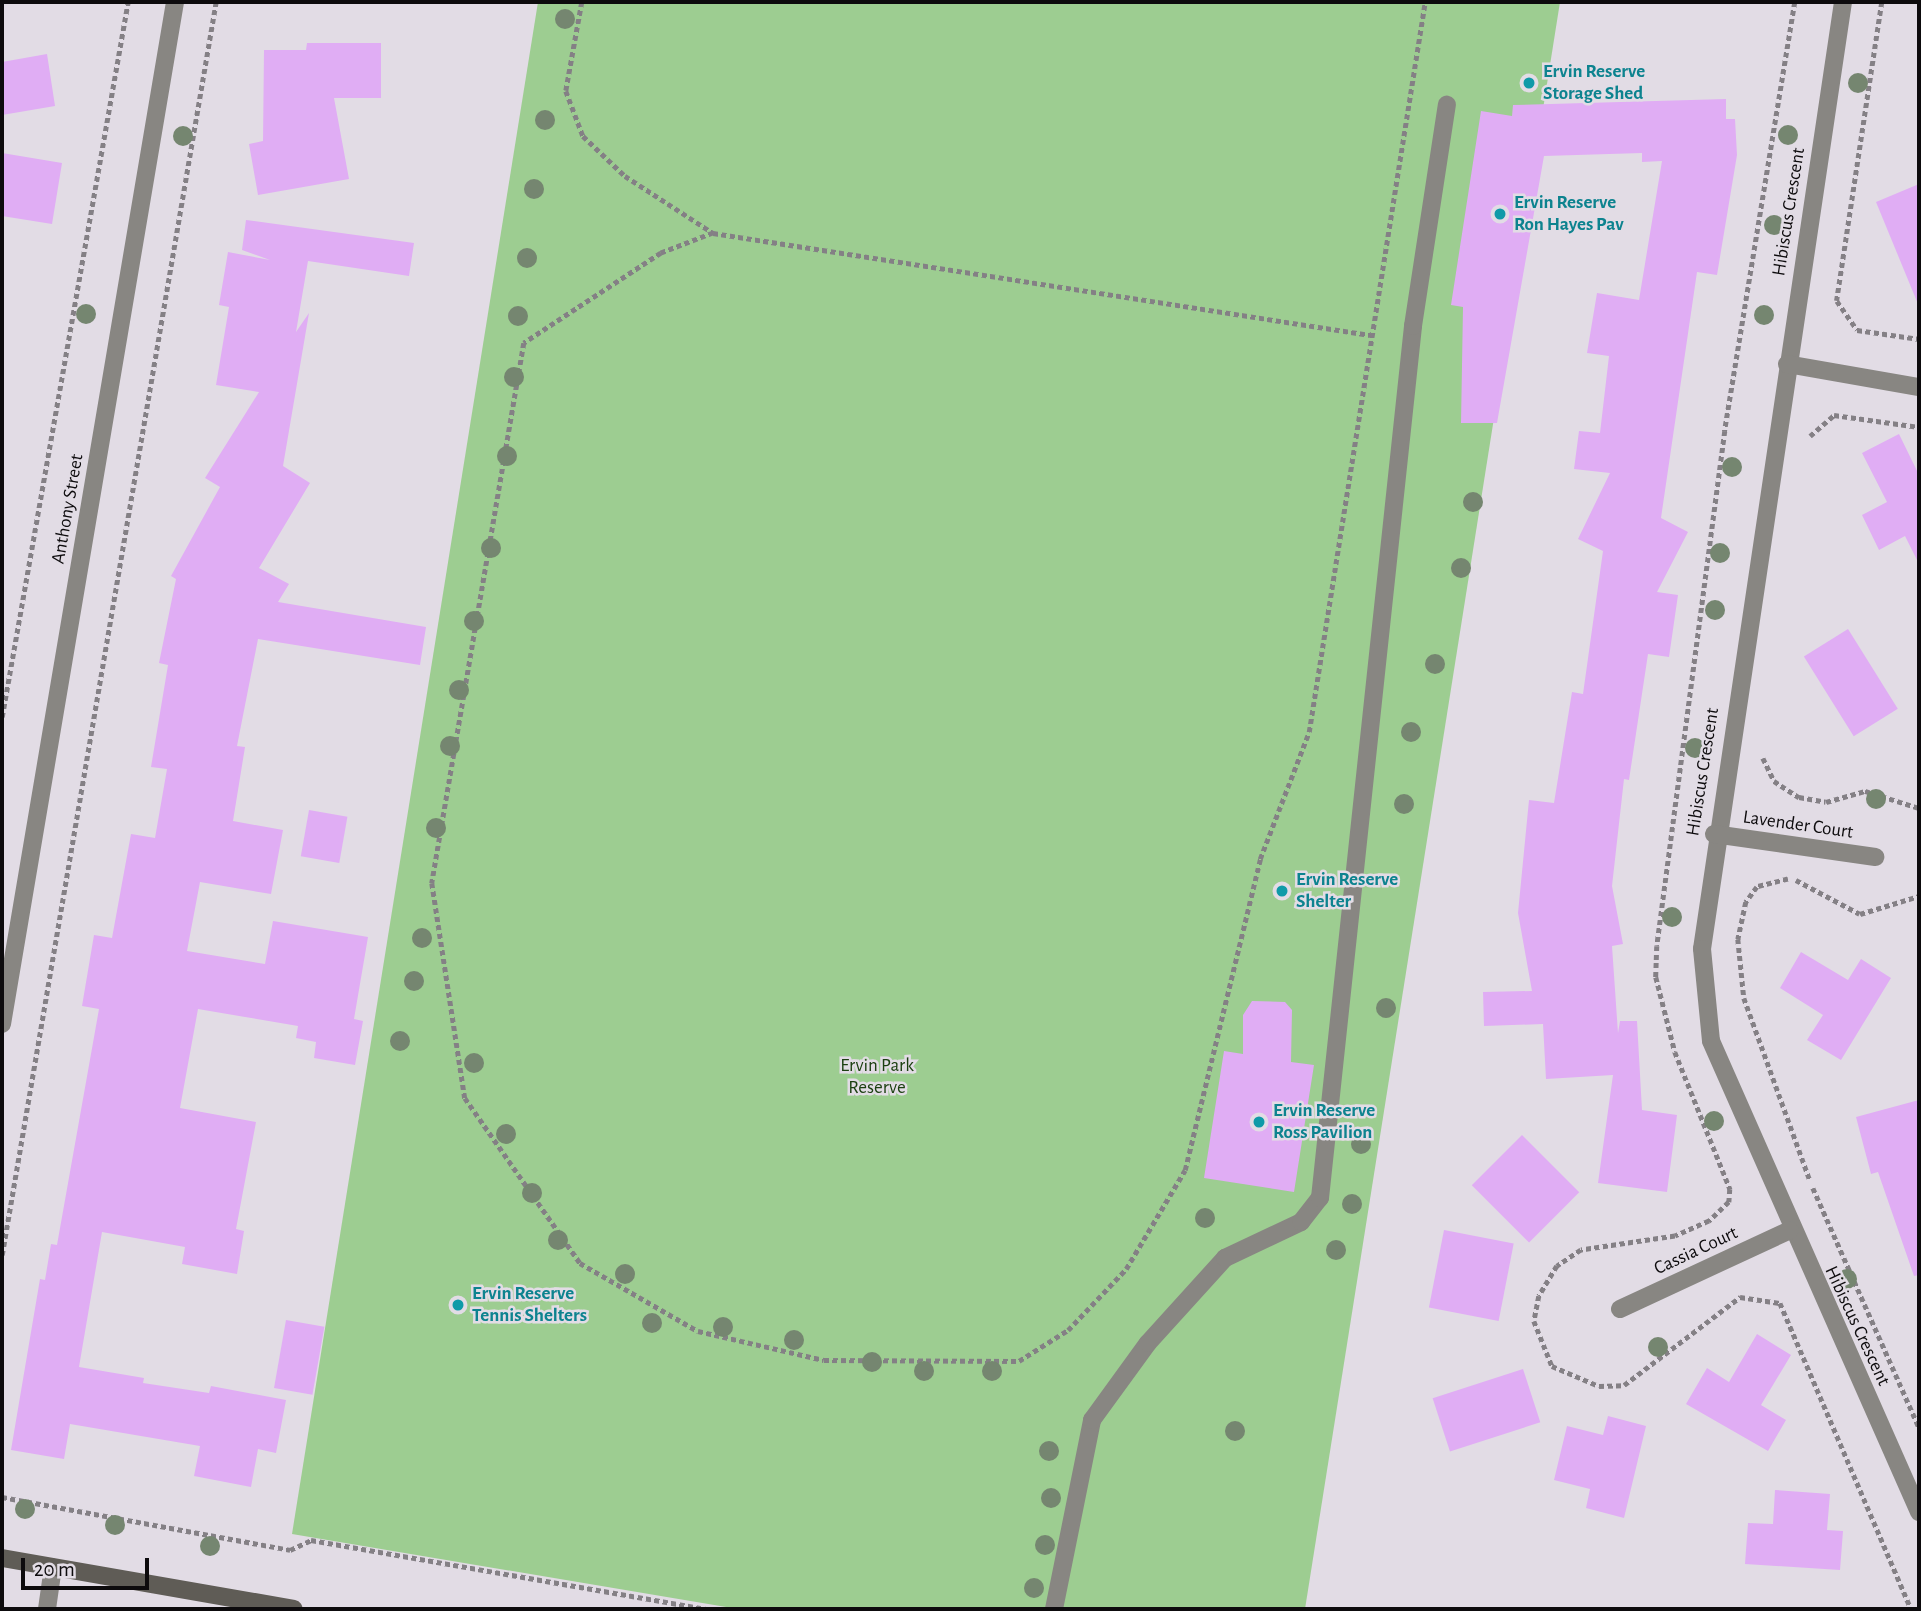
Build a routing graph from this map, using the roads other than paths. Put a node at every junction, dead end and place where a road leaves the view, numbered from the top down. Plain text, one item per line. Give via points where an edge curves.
1 (175, 2) edge
2 (1843, 2) edge
3 (1447, 105) dead end
4 (1787, 364) junction
5 (1919, 387) edge
6 (1714, 834) junction
7 (1875, 857) dead end
8 (2, 1024) edge
9 (1790, 1230) junction
10 (1620, 1309) dead end
11 (1919, 1511) edge
12 (2, 1558) edge
13 (53, 1567) junction
14 (47, 1609) edge
15 (293, 1609) edge
16 (1054, 1609) edge

1 - 8 street, Anthony Street
2 - 4 street, Hibiscus Crescent
3 - 16 street via 1413,326 1321,1198 1301,1222 1225,1258 1148,1343 1092,1420
4 - 5 street
4 - 6 street, Hibiscus Crescent
6 - 7 street, Lavender Court
6 - 9 street, Hibiscus Crescent via 1702,948 1711,1041
9 - 10 street, Cassia Court
9 - 11 street, Hibiscus Crescent
12 - 13 street
13 - 14 street
13 - 15 street

